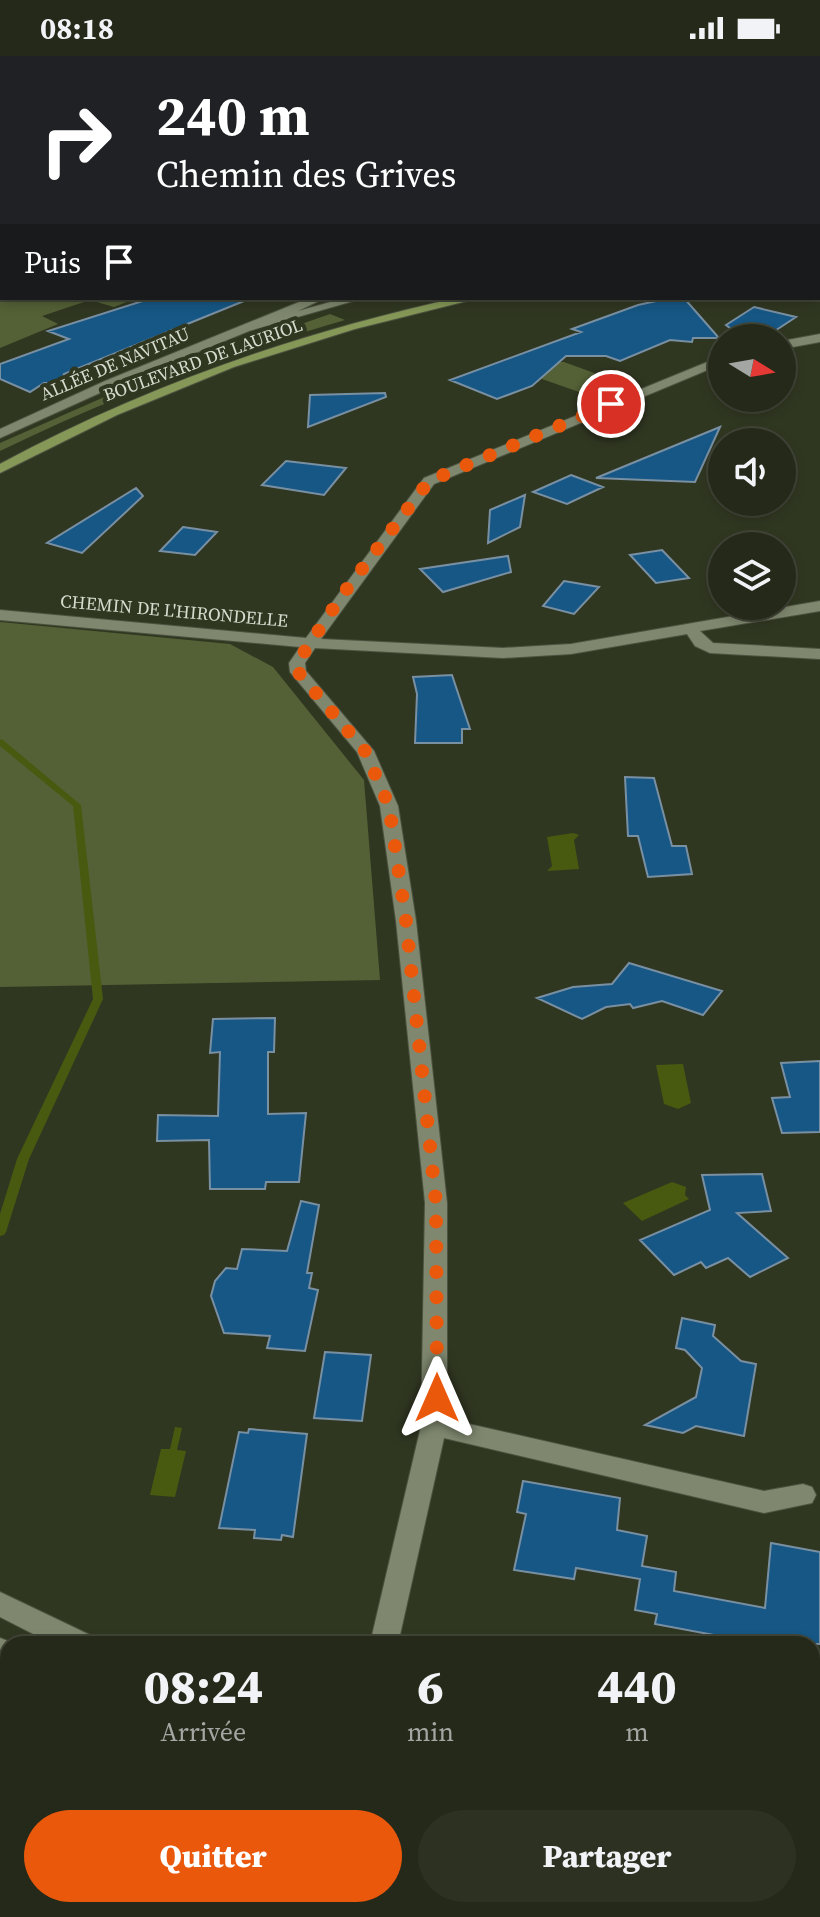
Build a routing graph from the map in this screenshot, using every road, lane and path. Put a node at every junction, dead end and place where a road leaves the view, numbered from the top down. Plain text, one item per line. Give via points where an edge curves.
1 (314, 300) edge
2 (351, 300) edge
3 (465, 300) edge
4 (245, 329) junction
5 (820, 338) edge
6 (796, 342) edge
7 (708, 366) edge
8 (104, 415) junction
9 (0, 434) edge
10 (0, 469) edge
11 (0, 480) edge
12 (820, 606) edge
13 (0, 615) edge
14 (691, 629) junction
15 (310, 643) junction
16 (820, 654) edge
17 (434, 1426) junction
18 (803, 1495) dead end
19 (0, 1604) edge
20 (64, 1636) edge
21 (389, 1636) edge

1 - 4 street, ALLÉE DE NAVITAU
2 - 4 street, ALLÉE DE NAVITAU
3 - 8 main road, BOULEVARD DE LAURIOL via 312,339
4 - 9 street, ALLÉE DE NAVITAU
5 - 6 street
7 - 15 street via 429,481
8 - 10 main road, BOULEVARD DE LAURIOL
8 - 11 main road
12 - 14 street, CHEMIN DE L'HIRONDELLE
13 - 15 street, CHEMIN DE L'HIRONDELLE
14 - 15 street, CHEMIN DE L'HIRONDELLE via 571,649 516,652
14 - 16 street via 710,648
15 - 17 street via 297,663 298,672 365,751 389,806 436,1203
17 - 18 street via 764,1502
17 - 21 street
19 - 20 street

